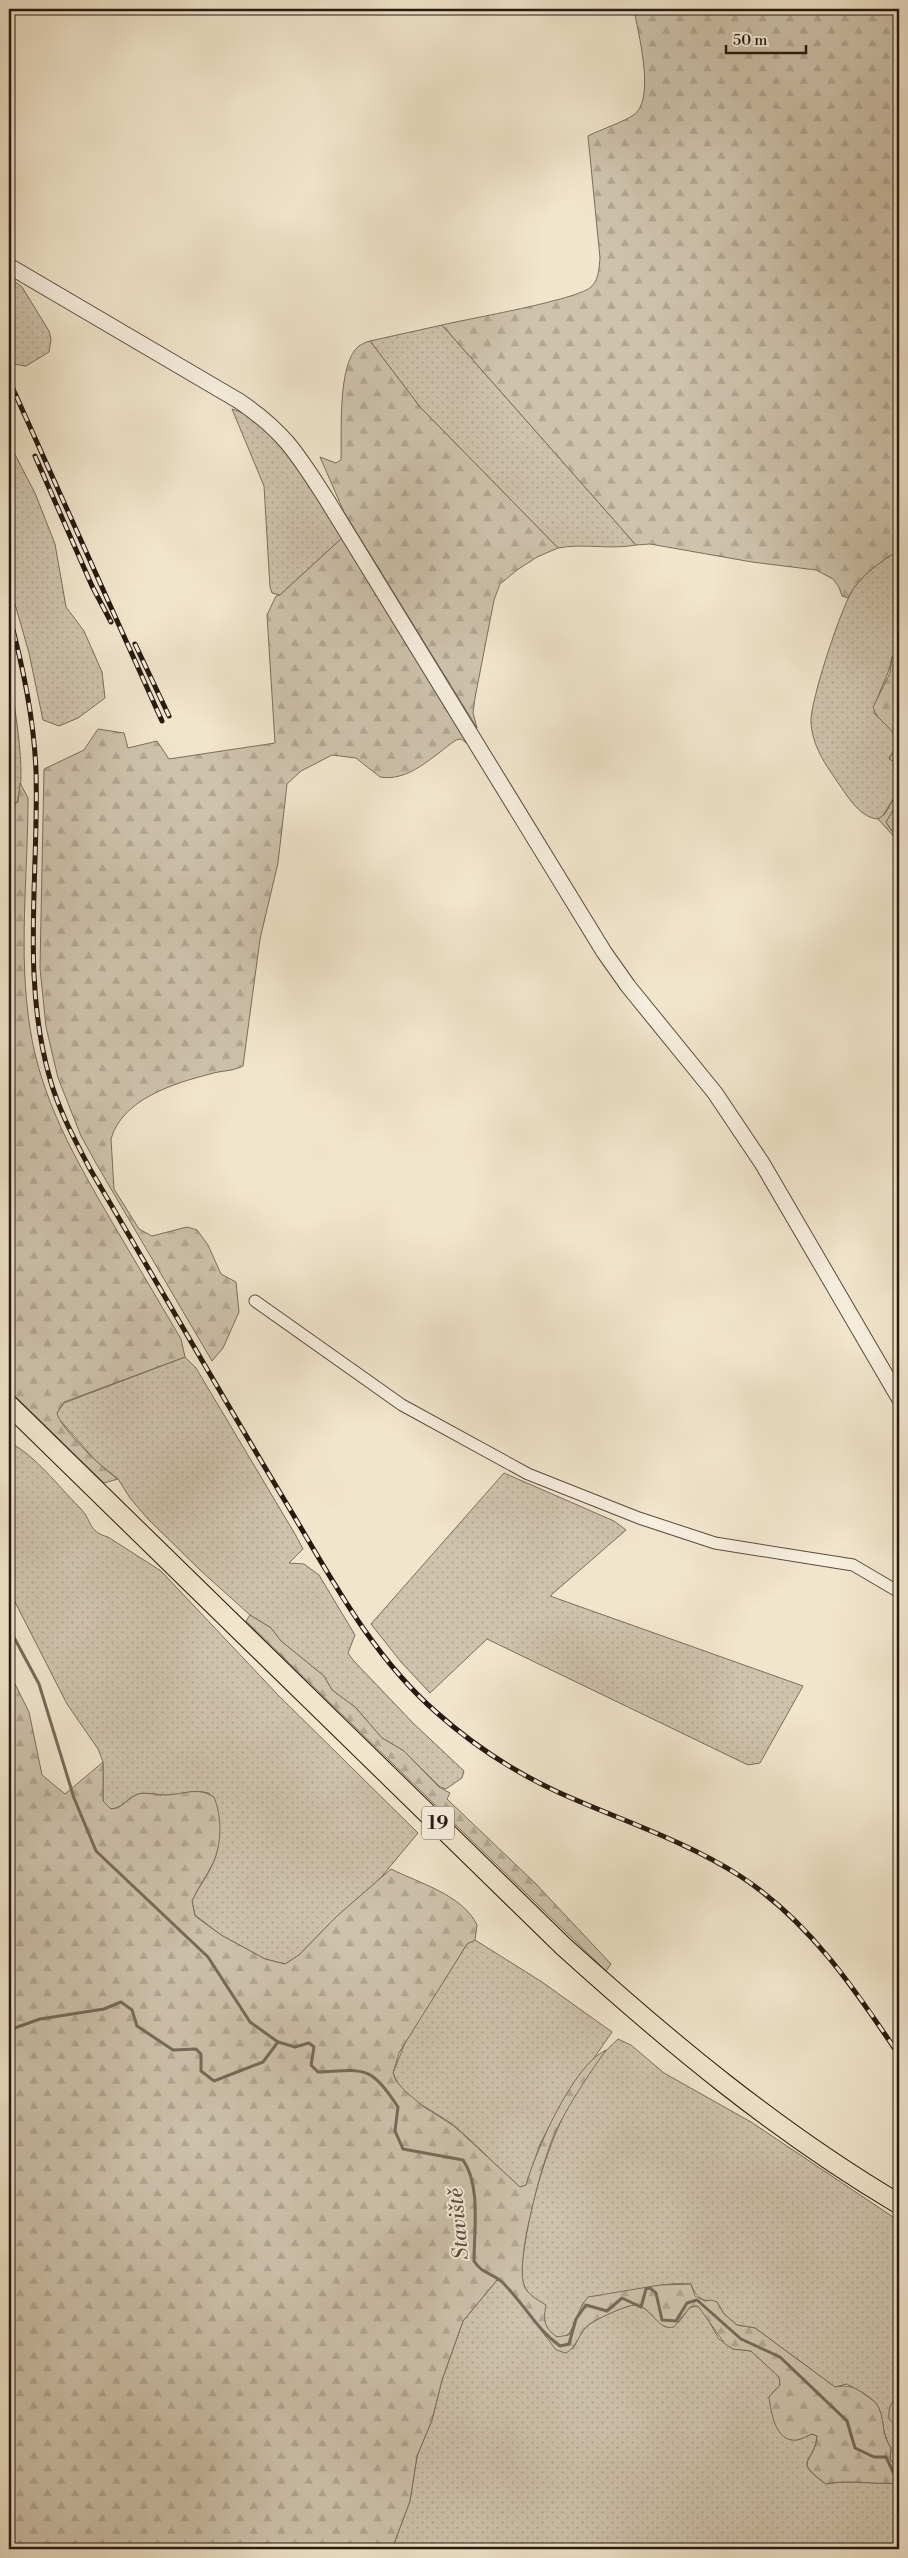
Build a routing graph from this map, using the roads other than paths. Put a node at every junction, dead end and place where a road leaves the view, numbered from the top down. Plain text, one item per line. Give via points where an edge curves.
1 (9, 266) edge
2 (255, 1301) dead end
3 (899, 1398) edge
4 (9, 1405) edge
5 (899, 1592) edge
6 (899, 2204) edge

1 - 3 street via 239,402 272,425 289,443 604,952 715,1093 762,1163
2 - 5 street via 402,1404 528,1474 639,1518 715,1542 853,1565
4 - 6 main road, 19 via 611,1990 709,2072 782,2127

